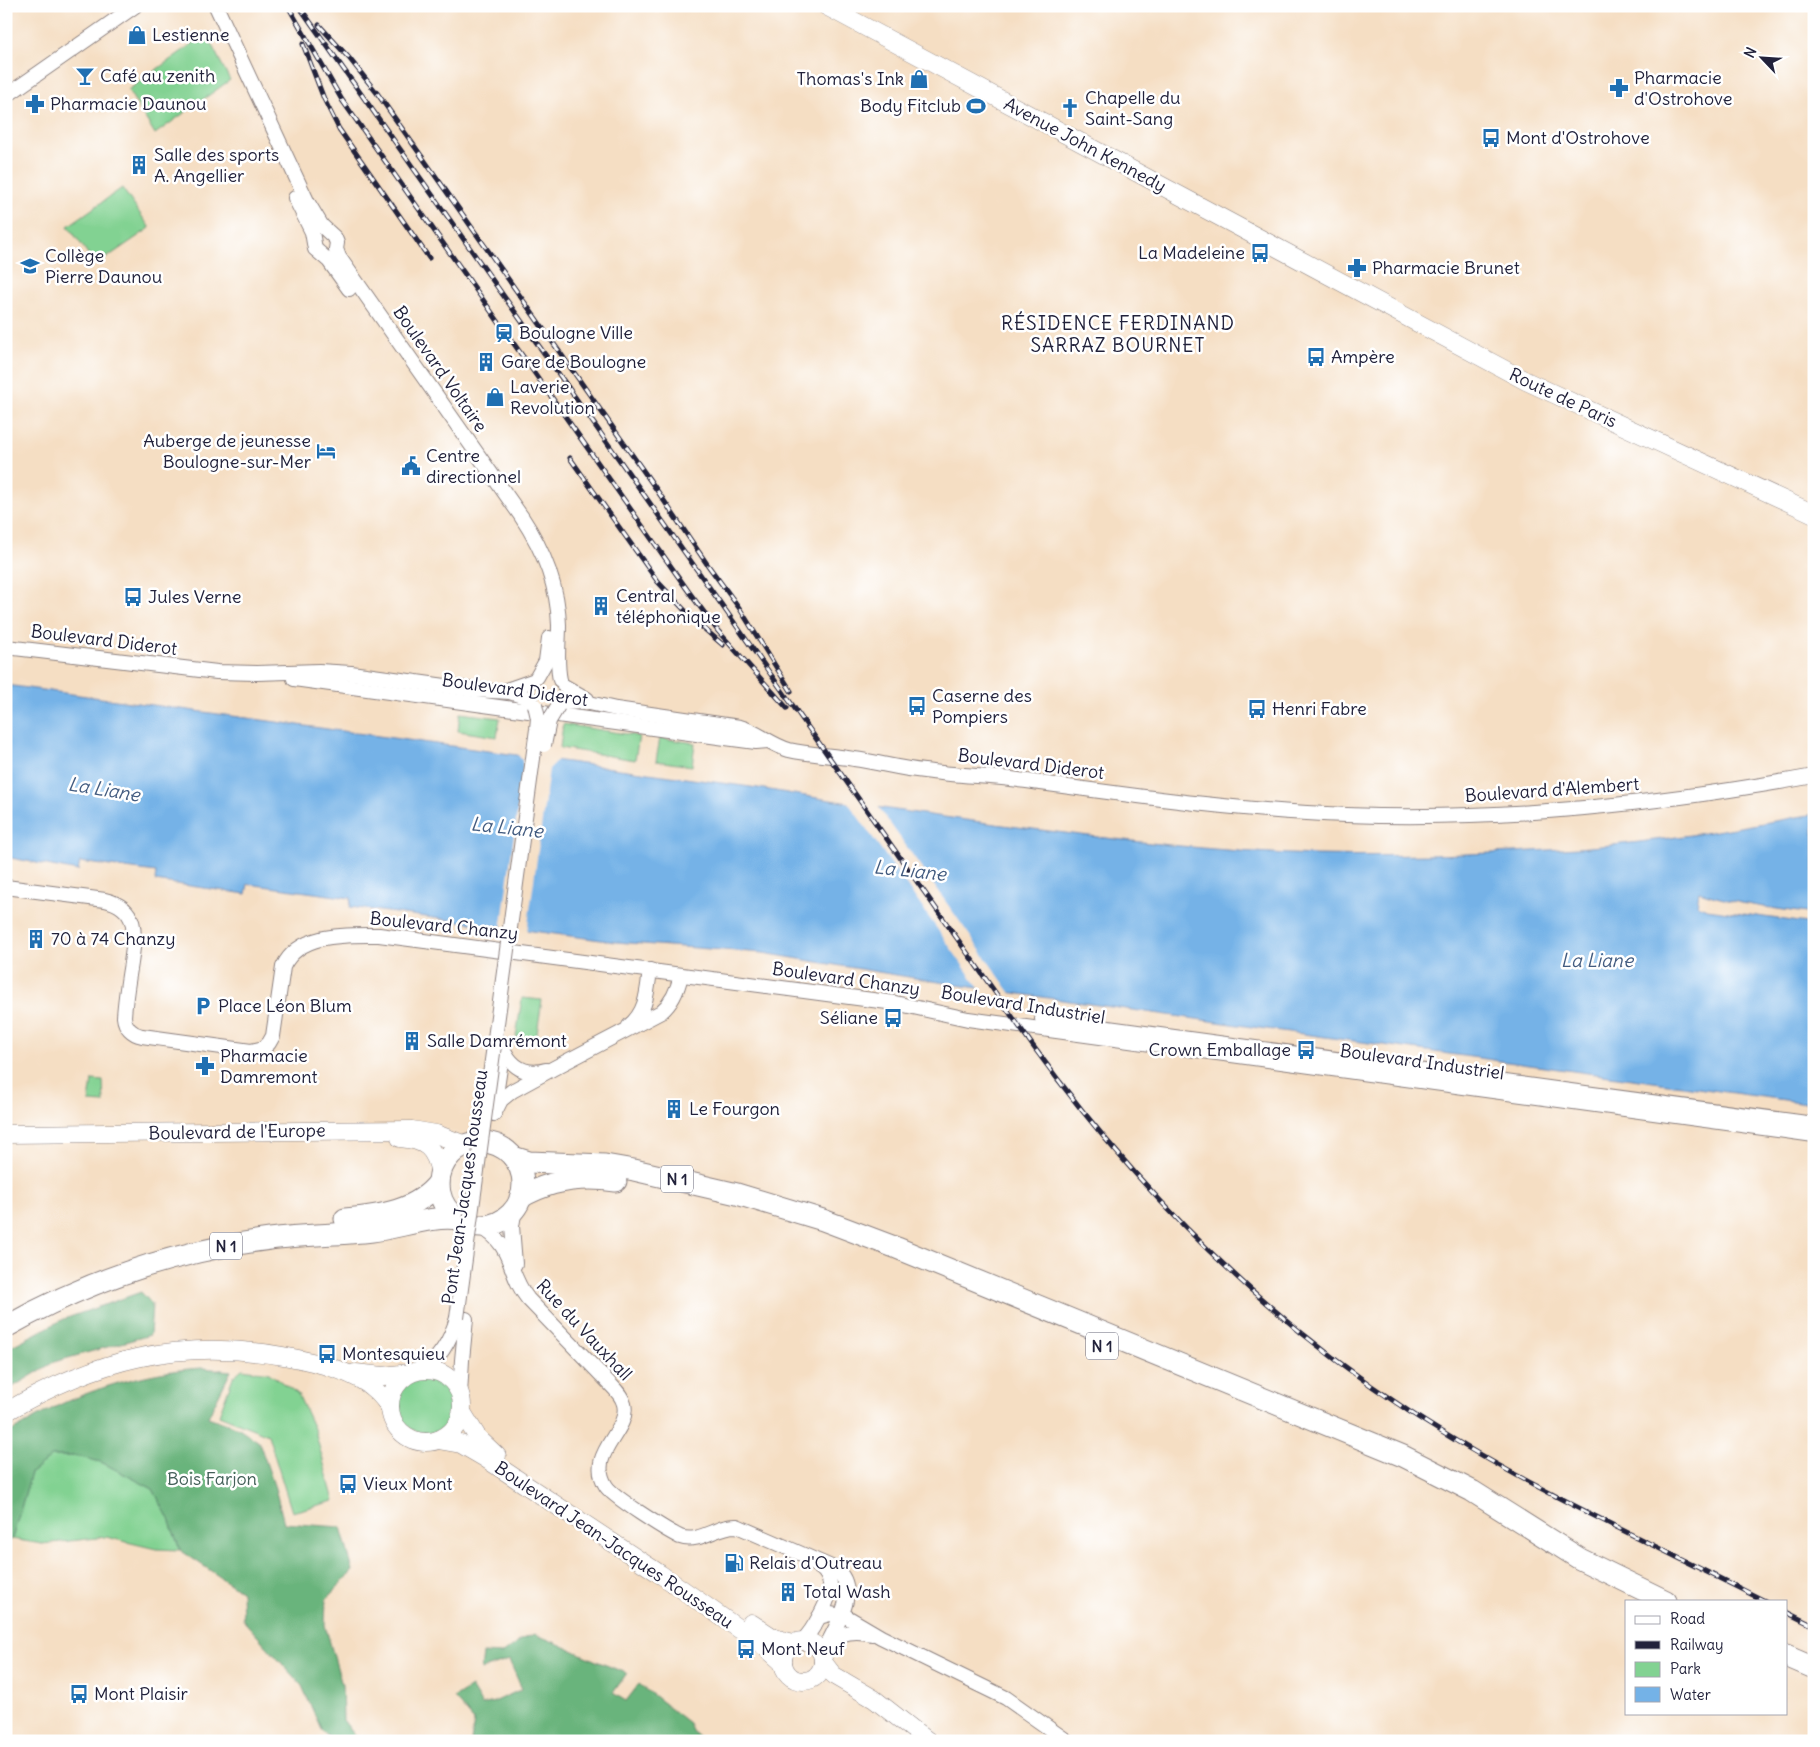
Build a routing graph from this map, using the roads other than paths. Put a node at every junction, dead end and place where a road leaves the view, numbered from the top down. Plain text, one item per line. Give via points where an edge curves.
1 (119, 6) edge
2 (135, 6) edge
3 (206, 6) edge
4 (216, 6) edge
5 (826, 6) edge
6 (6, 85) edge
7 (6, 96) edge
8 (327, 232) junction
9 (314, 240) junction
10 (336, 248) junction
11 (323, 255) junction
12 (1318, 270) joint
13 (1814, 514) edge
14 (6, 647) edge
15 (257, 673) junction
16 (535, 679) junction
17 (562, 683) junction
18 (498, 691) junction
19 (533, 702) junction
20 (559, 704) junction
21 (598, 704) junction
22 (768, 741) junction
23 (1814, 776) edge
24 (1291, 812) joint
25 (6, 887) edge
26 (650, 970) junction
27 (681, 975) junction
28 (930, 1010) junction
29 (622, 1031) junction
30 (502, 1048) junction
31 (554, 1068) junction
32 (494, 1114) junction
33 (1814, 1124) edge
34 (6, 1134) edge
35 (1814, 1134) edge
36 (6, 1141) edge
37 (465, 1145) junction
38 (513, 1157) junction
39 (440, 1178) junction
40 (517, 1203) junction
41 (458, 1219) junction
42 (479, 1226) junction
43 (515, 1275) junction
44 (6, 1312) edge
45 (461, 1318) junction
46 (6, 1327) edge
47 (338, 1370) junction
48 (416, 1371) junction
49 (460, 1394) junction
50 (390, 1407) junction
51 (6, 1412) edge
52 (462, 1412) junction
53 (438, 1440) junction
54 (800, 1554) junction
55 (1633, 1600) edge
56 (1664, 1600) edge
57 (818, 1616) junction
58 (842, 1616) junction
59 (881, 1636) junction
60 (798, 1642) junction
61 (824, 1655) junction
62 (1788, 1657) edge
63 (782, 1663) junction
64 (1814, 1668) edge
65 (1788, 1672) edge
66 (809, 1680) junction
67 (1814, 1682) edge
68 (909, 1727) junction
69 (928, 1741) edge
70 (1067, 1741) edge

1 - 6 street
2 - 7 street
3 - 9 street, Boulevard Voltaire
4 - 8 street, Boulevard Voltaire via 298,184
5 - 12 main road, Avenue John Kennedy
8 - 9 street via 319,233
8 - 10 street, Boulevard Voltaire via 336,238
9 - 11 street, Boulevard Voltaire via 315,249
10 - 11 street
10 - 17 street, Boulevard Voltaire via 351,275 537,542 556,597 559,623 557,665
11 - 16 street, Boulevard Voltaire via 511,516 529,547 543,582 549,621 547,658
12 - 13 main road, Route de Paris via 1542,389
14 - 15 street, Boulevard Diderot via 184,668
15 - 18 street, Boulevard Diderot via 336,672
15 - 22 street, Boulevard Diderot via 733,740
16 - 17 street via 550,674
16 - 18 street, Boulevard Diderot
16 - 19 street via 529,688
17 - 20 street via 564,695
17 - 21 street, Boulevard Diderot
18 - 19 street, Boulevard Diderot via 516,693
19 - 20 street via 546,710
19 - 45 street, Pont Jean-Jacques Rousseau, bridge via 538,718 537,729
20 - 21 street, Boulevard Diderot via 577,701
20 - 30 street, Pont Jean-Jacques Rousseau, bridge via 547,727
21 - 22 street, Boulevard Diderot via 740,726
22 - 24 street, Boulevard Diderot via 796,751 923,771
23 - 24 street, Boulevard d'Alembert via 1682,798 1540,812 1415,816
25 - 26 street, Boulevard Chanzy via 105,900 120,905 131,918 134,934 124,1017 129,1029 142,1036 242,1050 255,1051 269,1043 273,1036 284,963 299,947 320,940 387,935
26 - 27 street, Boulevard Chanzy
26 - 29 street via 644,1008
27 - 28 street, Boulevard Chanzy
27 - 29 street via 675,995 665,1008
28 - 33 street, Boulevard Industriel via 969,1010
28 - 35 street, Boulevard Industriel via 968,1019
29 - 31 street
30 - 31 street via 510,1061 522,1070 536,1072
30 - 32 street, Pont Jean-Jacques Rousseau
31 - 32 street via 508,1094
32 - 45 street, Pont Jean-Jacques Rousseau
34 - 37 main road, Boulevard de l'Europe via 412,1130 430,1132
36 - 39 main road, Boulevard de l'Europe via 400,1137 427,1146 436,1158
37 - 38 highway via 491,1143
37 - 39 highway via 449,1156
38 - 40 highway via 522,1178
38 - 56 highway, N 1 via 529,1162 619,1167 690,1182 766,1202 867,1236 1403,1456 1472,1491 1580,1559
39 - 41 highway via 440,1194
39 - 44 highway, N 1 via 427,1196 388,1213 245,1229 157,1249 89,1273
40 - 42 highway via 500,1221
40 - 43 street, Rue du Vauxhall via 512,1230
40 - 55 highway, N 1 via 539,1188 568,1181 612,1180 744,1209 841,1240 1400,1468 1463,1501 1578,1574
41 - 42 highway
41 - 46 highway, N 1 via 438,1218 370,1232 272,1239 186,1255 91,1286
42 - 43 street, Rue du Vauxhall via 502,1244
43 - 54 street, Rue du Vauxhall via 528,1299 622,1399 625,1406 623,1417 602,1459 601,1474 608,1489 684,1538 696,1538 728,1526 738,1526
45 - 48 street via 443,1350 431,1363
45 - 49 street
47 - 48 main road via 378,1376
47 - 50 main road via 374,1388
47 - 51 main road via 289,1357 239,1350 163,1352 77,1376
48 - 49 main road via 435,1370 454,1382
48 - 50 main road via 402,1379 394,1390
49 - 52 main road
50 - 53 main road via 394,1423 405,1435 421,1442
52 - 53 main road via 454,1430
52 - 60 main road, Boulevard Jean-Jacques Rousseau via 478,1438 495,1455 765,1633 777,1639
53 - 63 main road, Boulevard Jean-Jacques Rousseau via 460,1444 485,1458 656,1571 765,1647
54 - 57 street, Rue du Vauxhall via 823,1570 829,1581 829,1593
54 - 58 street, Rue du Vauxhall via 840,1573 847,1593
57 - 58 street
57 - 60 street, Rue du Vauxhall via 811,1631
58 - 59 street
58 - 61 street, Rue du Vauxhall
59 - 61 street via 850,1632 836,1638
59 - 70 street via 1006,1698
60 - 61 main road via 815,1645
60 - 63 main road via 785,1651
61 - 66 main road via 819,1673
61 - 68 main road via 832,1675 874,1699
62 - 64 highway
63 - 66 main road via 790,1677 799,1681
65 - 67 highway
66 - 68 main road via 830,1684
68 - 69 main road

